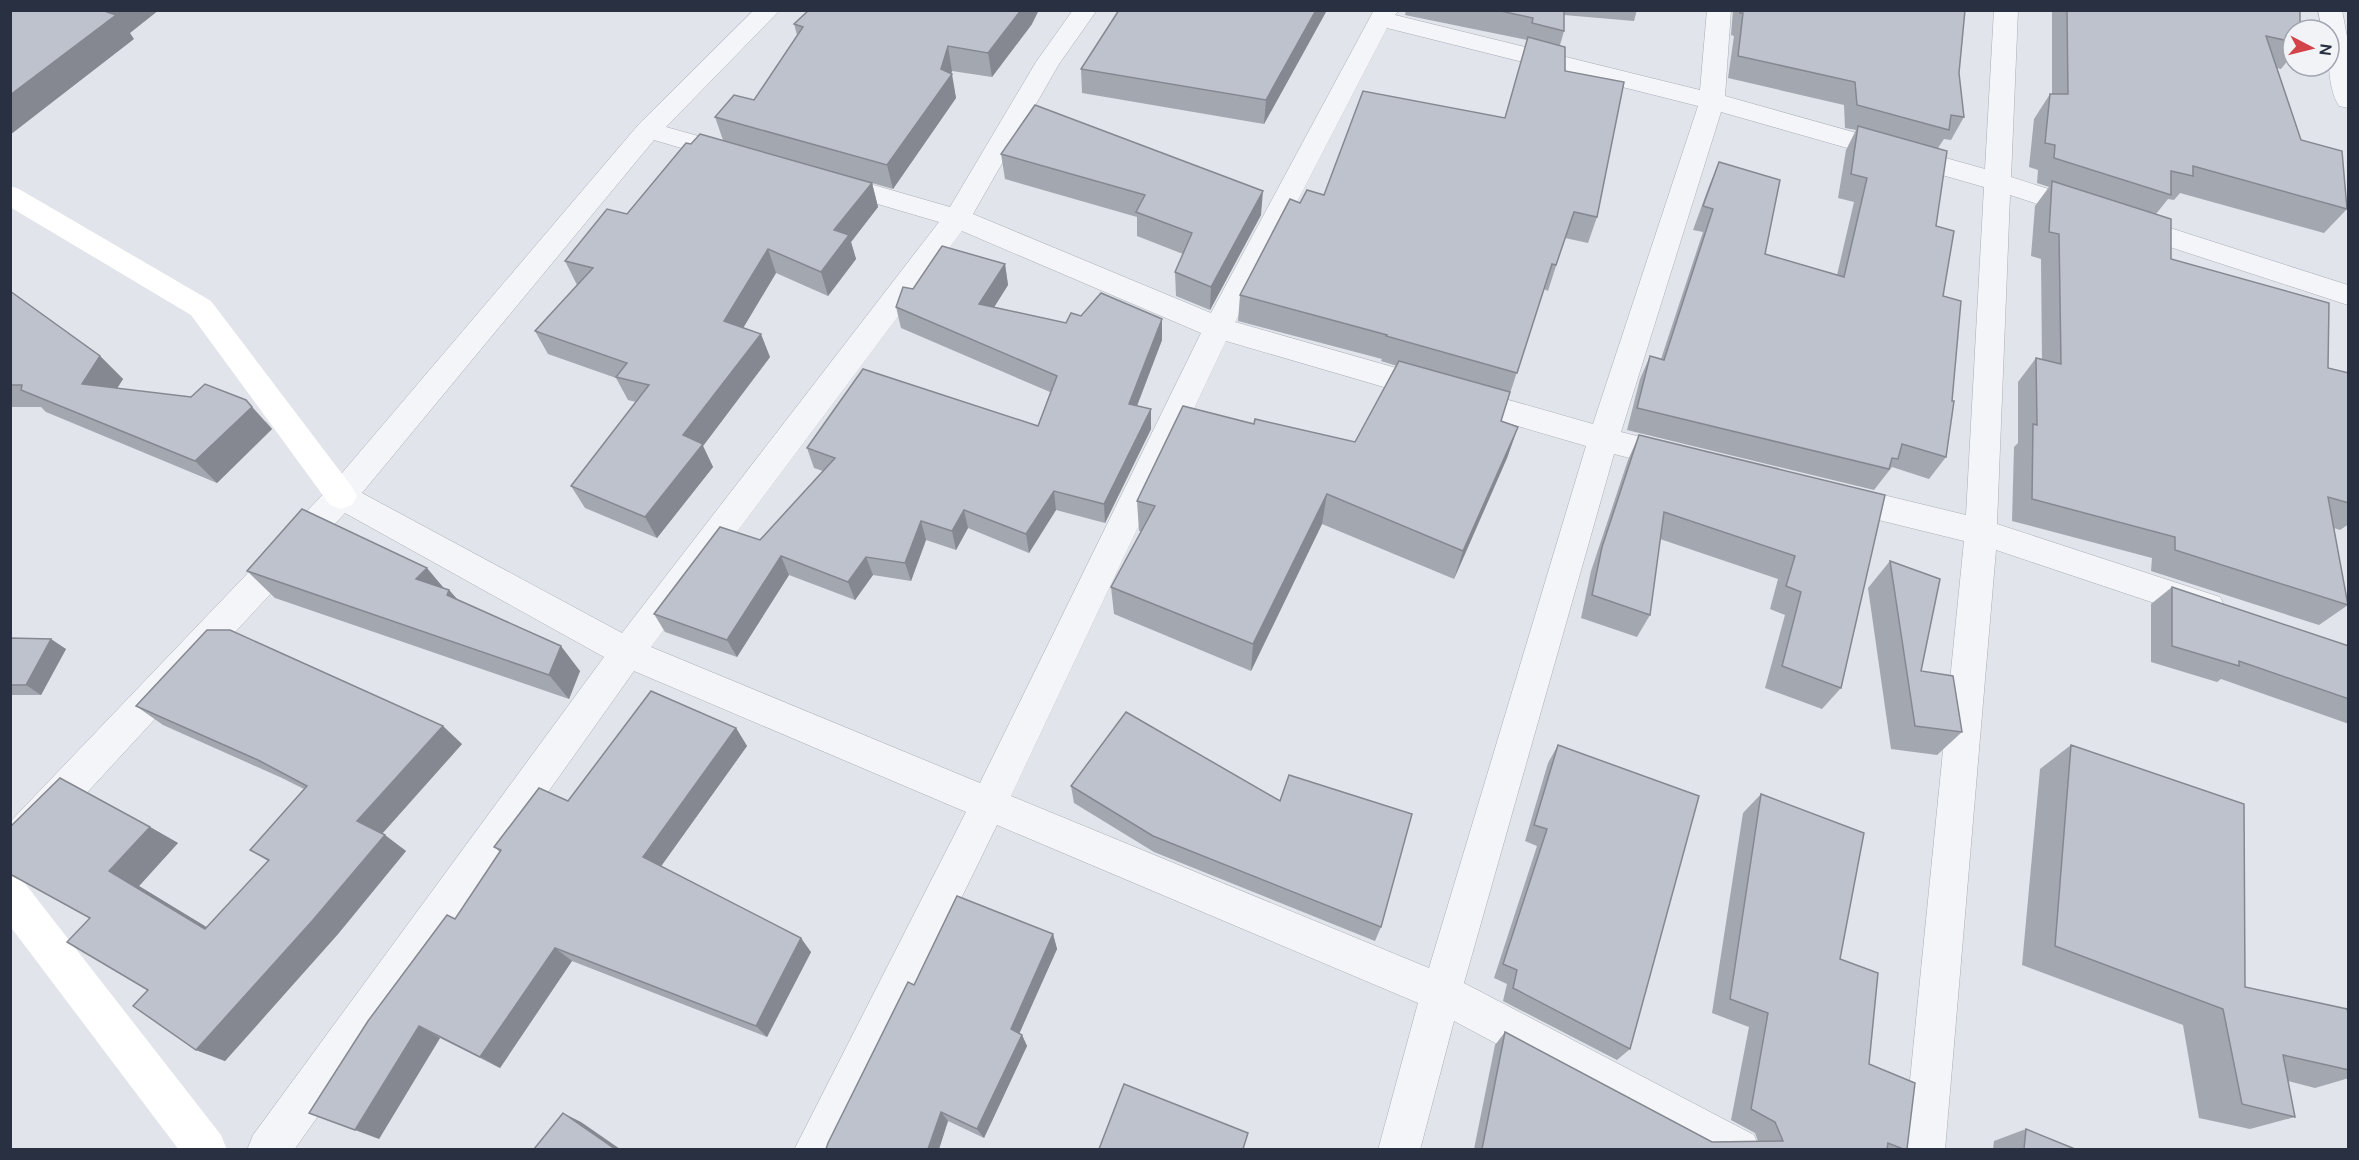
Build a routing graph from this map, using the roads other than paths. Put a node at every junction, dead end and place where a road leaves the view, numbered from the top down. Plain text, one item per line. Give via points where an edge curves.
1 (768, 10) edge
2 (1084, 10) edge
3 (1719, 10) edge
4 (2006, 10) edge
5 (2330, 10) edge
6 (1383, 15) edge
7 (2349, 100) edge
8 (1712, 101) junction
9 (648, 130) junction
10 (763, 162) edge
11 (808, 175) edge
12 (1998, 182) junction
13 (10, 195) edge
14 (957, 218) junction
15 (2349, 295) edge
16 (1218, 328) junction
17 (1603, 439) junction
18 (1706, 465) edge
19 (1809, 490) edge
20 (340, 496) junction
21 (1981, 532) junction
22 (2237, 616) edge
23 (627, 653) junction
24 (989, 804) junction
25 (10, 849) edge
26 (10, 894) edge
27 (1442, 993) junction
28 (206, 1149) edge
29 (268, 1149) edge
30 (815, 1149) edge
31 (1399, 1149) edge
32 (1739, 1149) edge
33 (1924, 1149) edge

1 - 9 street
2 - 14 street via 1048,62
3 - 8 street
4 - 12 street
5 - 7 street
6 - 8 street
6 - 16 street
8 - 12 street
8 - 17 street
9 - 10 street
9 - 20 street
11 - 14 street
12 - 15 street
12 - 21 street
13 - 20 main road via 201,308
14 - 16 street
14 - 23 street
16 - 17 street
16 - 24 street
17 - 18 street
17 - 27 street
19 - 21 street
20 - 23 street
20 - 25 street
21 - 22 street
21 - 33 street
23 - 24 street
23 - 29 street
24 - 27 street
24 - 30 street
26 - 28 main road
27 - 31 street
27 - 32 street

